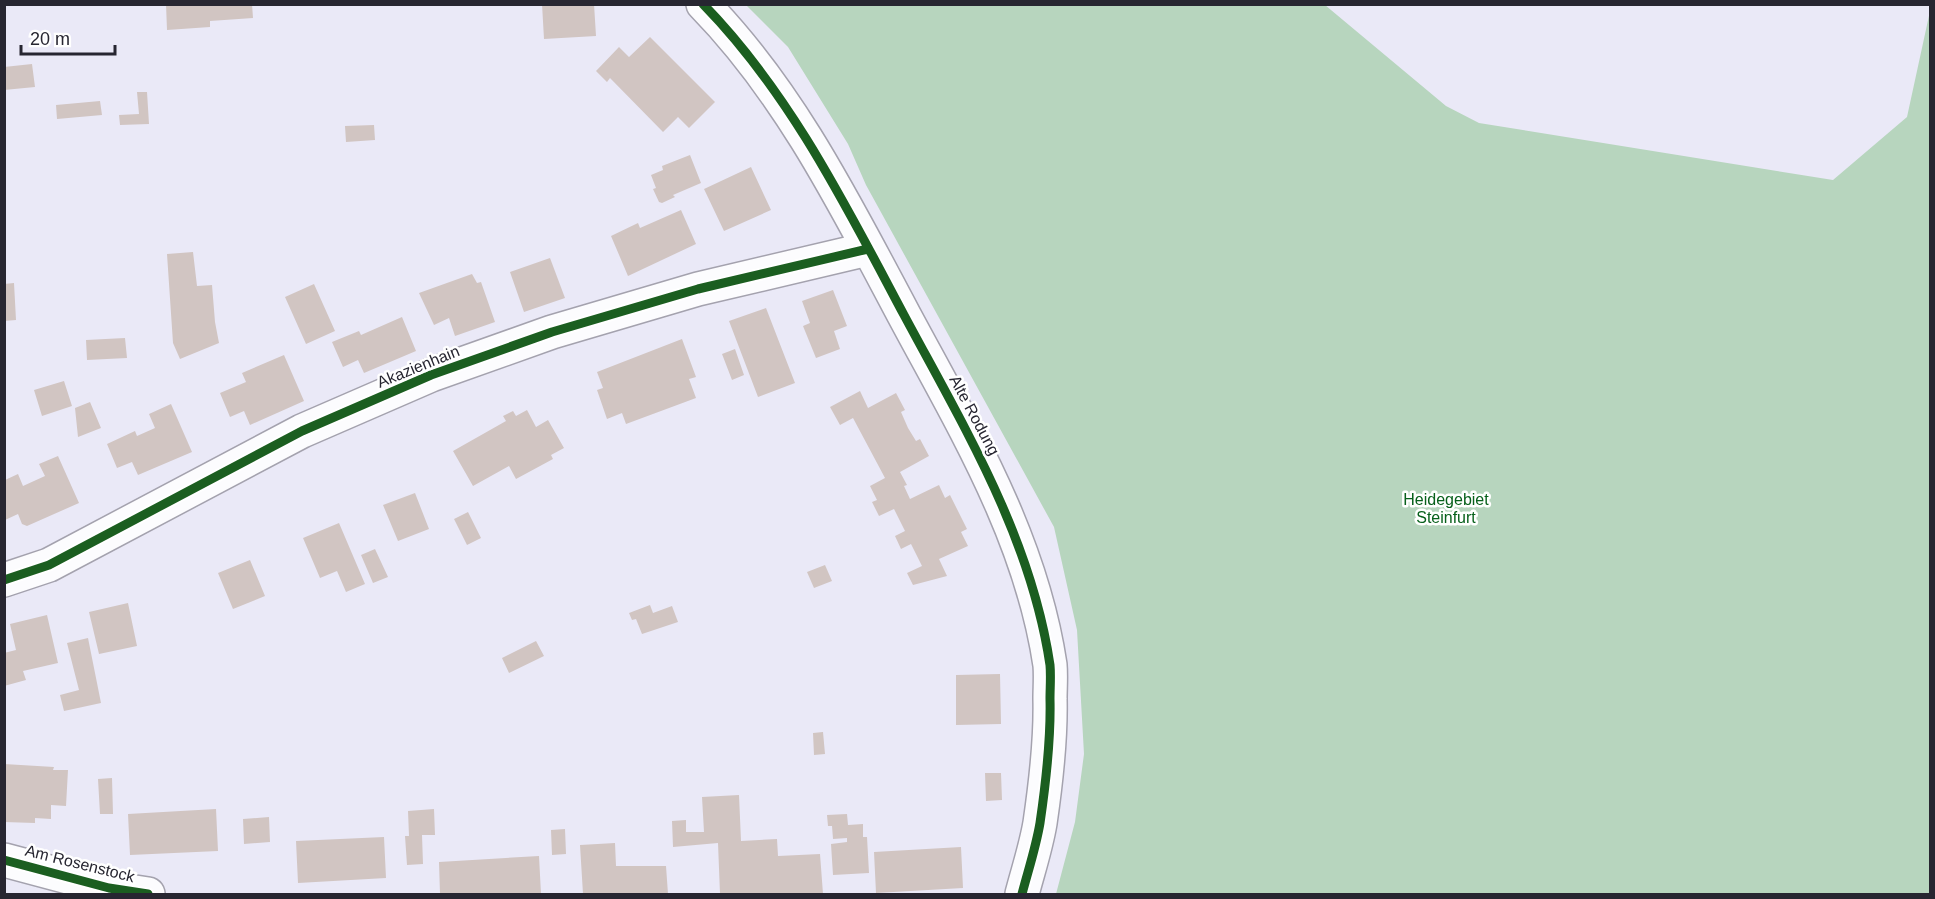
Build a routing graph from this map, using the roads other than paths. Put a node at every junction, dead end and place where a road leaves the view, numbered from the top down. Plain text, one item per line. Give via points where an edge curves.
1 (703, 4) edge
2 (868, 249) junction
3 (4, 580) edge
4 (4, 860) edge
5 (148, 894) edge
6 (1022, 894) edge

1 - 2 street, Alte Rodung via 764,74 796,121
2 - 3 street, Akazienhain via 698,289 552,332 431,375 302,431 49,565
2 - 6 street, Alte Rodung via 986,468 1019,543 1039,614 1050,666 1051,729 1040,824
4 - 5 street, Am Rosenstock via 109,888

